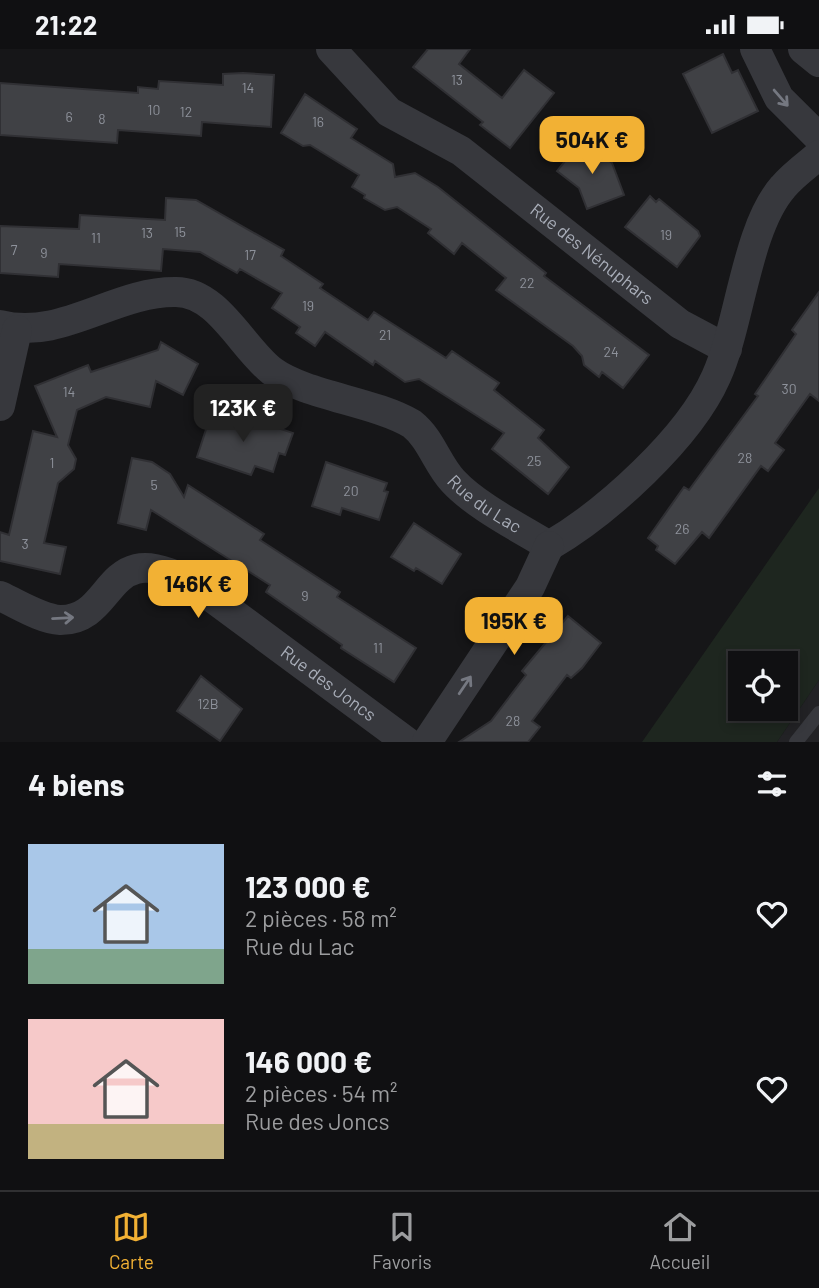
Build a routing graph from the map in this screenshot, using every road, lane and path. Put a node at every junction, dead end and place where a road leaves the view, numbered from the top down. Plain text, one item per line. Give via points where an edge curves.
1 (331, 49) edge
2 (755, 49) edge
3 (803, 49) edge
4 (819, 62) edge
5 (819, 138) edge
6 (819, 155) edge
7 (8, 327) edge
8 (727, 349) junction
9 (0, 406) edge
10 (549, 546) junction
11 (0, 596) edge
12 (819, 713) edge
13 (407, 742) edge
14 (427, 742) edge
15 (796, 742) edge

1 - 8 street, Rue des Nénuphars via 390,112 461,152 680,324
2 -> 5 street via 775,92
3 - 4 street
6 - 8 street via 782,187 772,202
7 - 9 street
7 - 10 street, Rue du Lac via 40,328 155,294 192,294 212,307 276,374 412,424 460,489
8 - 10 street via 705,397 655,459 598,515
14 -> 10 street via 530,587
11 -> 13 street, Rue des Joncs via 50,618 69,619 87,611 127,570 146,568 169,574 199,589
12 - 15 lane

